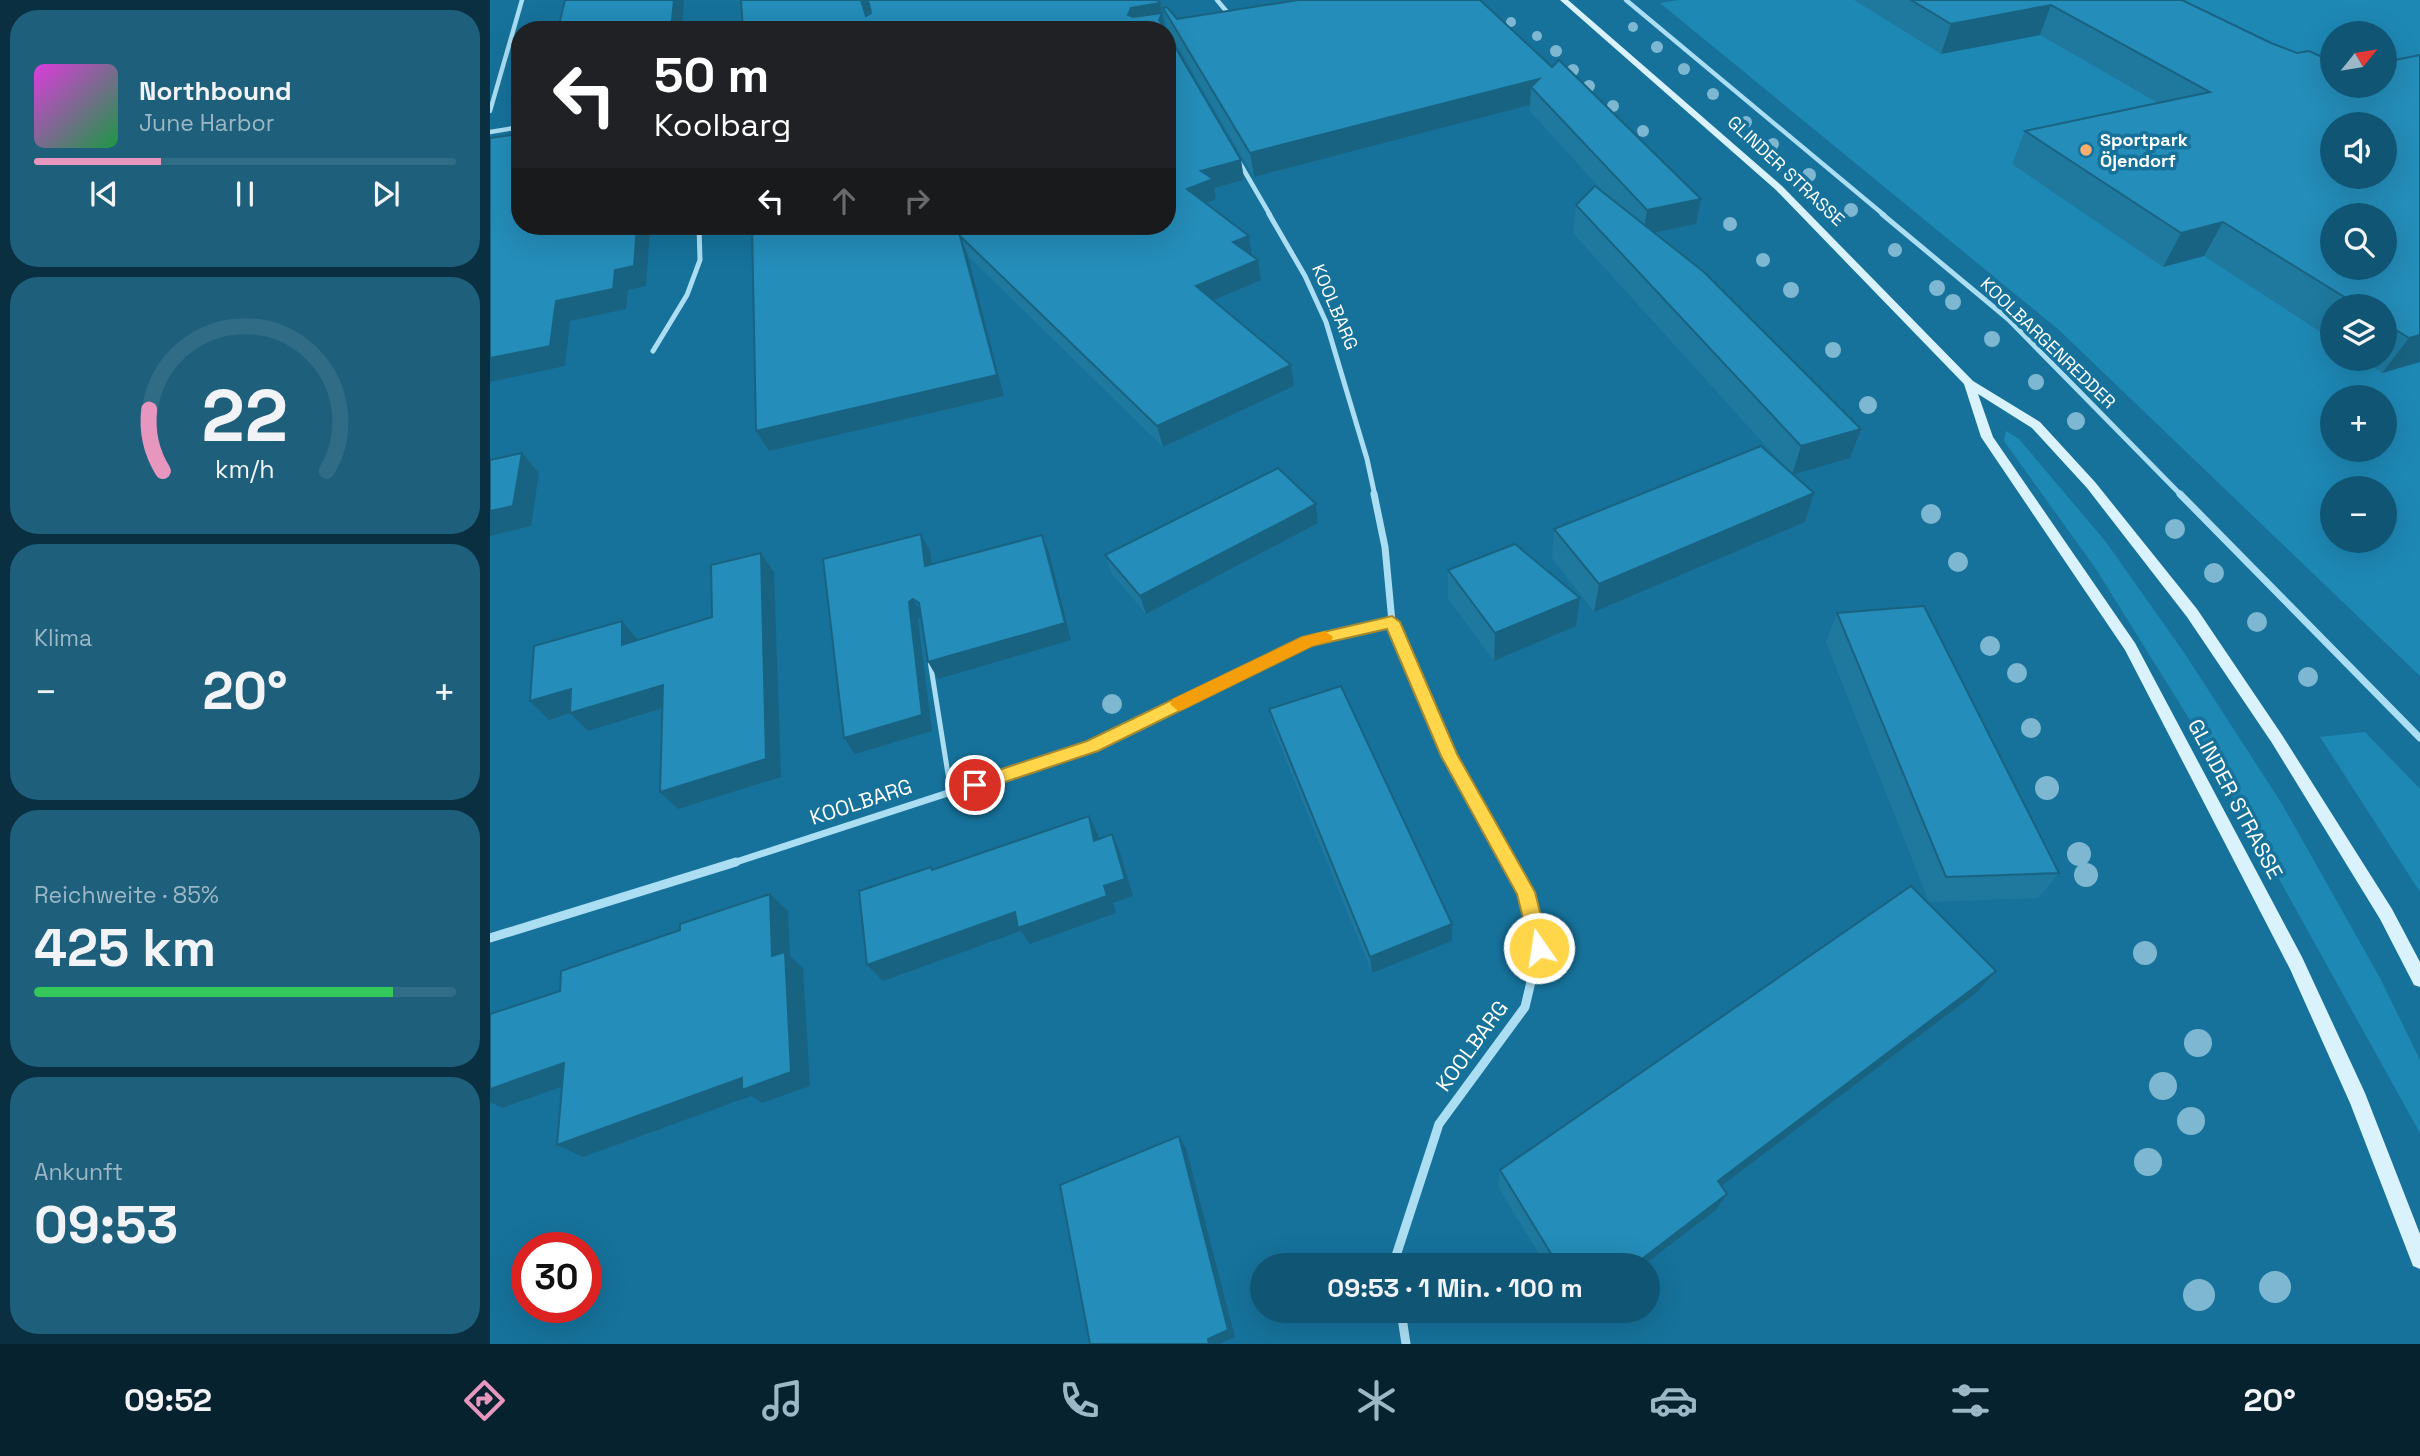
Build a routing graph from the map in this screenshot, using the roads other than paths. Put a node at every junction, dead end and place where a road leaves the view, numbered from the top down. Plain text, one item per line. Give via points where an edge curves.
1 (522, 0) edge
2 (1217, 0) edge
3 (1564, 0) edge
4 (1626, 0) edge
5 (1215, 15) edge
6 (516, 21) edge
7 (511, 38) edge
8 (490, 111) edge
9 (511, 128) edge
10 (490, 132) edge
11 (1232, 150) edge
12 (699, 235) edge
13 (653, 351) dead end
14 (1969, 383) junction
15 (1392, 622) junction
16 (928, 647) edge
17 (2420, 738) edge
18 (951, 793) junction
19 (490, 938) edge
20 (2420, 979) edge
21 (1397, 1253) edge
22 (2420, 1259) edge
23 (1403, 1323) edge
24 (1406, 1344) edge

1 - 6 street
2 - 5 street via 1227,12
3 - 14 main road, GLINDER STRASSE via 1779,188
4 - 17 street, KOOLBARGENREDDER via 2008,319
7 - 8 street
9 - 10 street
11 - 15 street, KOOLBARG via 1305,276 1326,322 1367,459 1385,547
12 - 13 street via 700,260 687,295
14 - 20 main road, GLINDER STRASSE via 2036,425 2091,485 2192,613 2379,902
14 - 22 main road, GLINDER STRASSE via 1987,436 2130,647 2296,963 2358,1100
15 - 18 street, KOOLBARG via 1308,641 1092,746
15 - 21 street, KOOLBARG via 1449,756 1526,892 1539,948 1525,1007 1439,1124
16 - 18 lane
18 - 19 street, KOOLBARG
23 - 24 street

